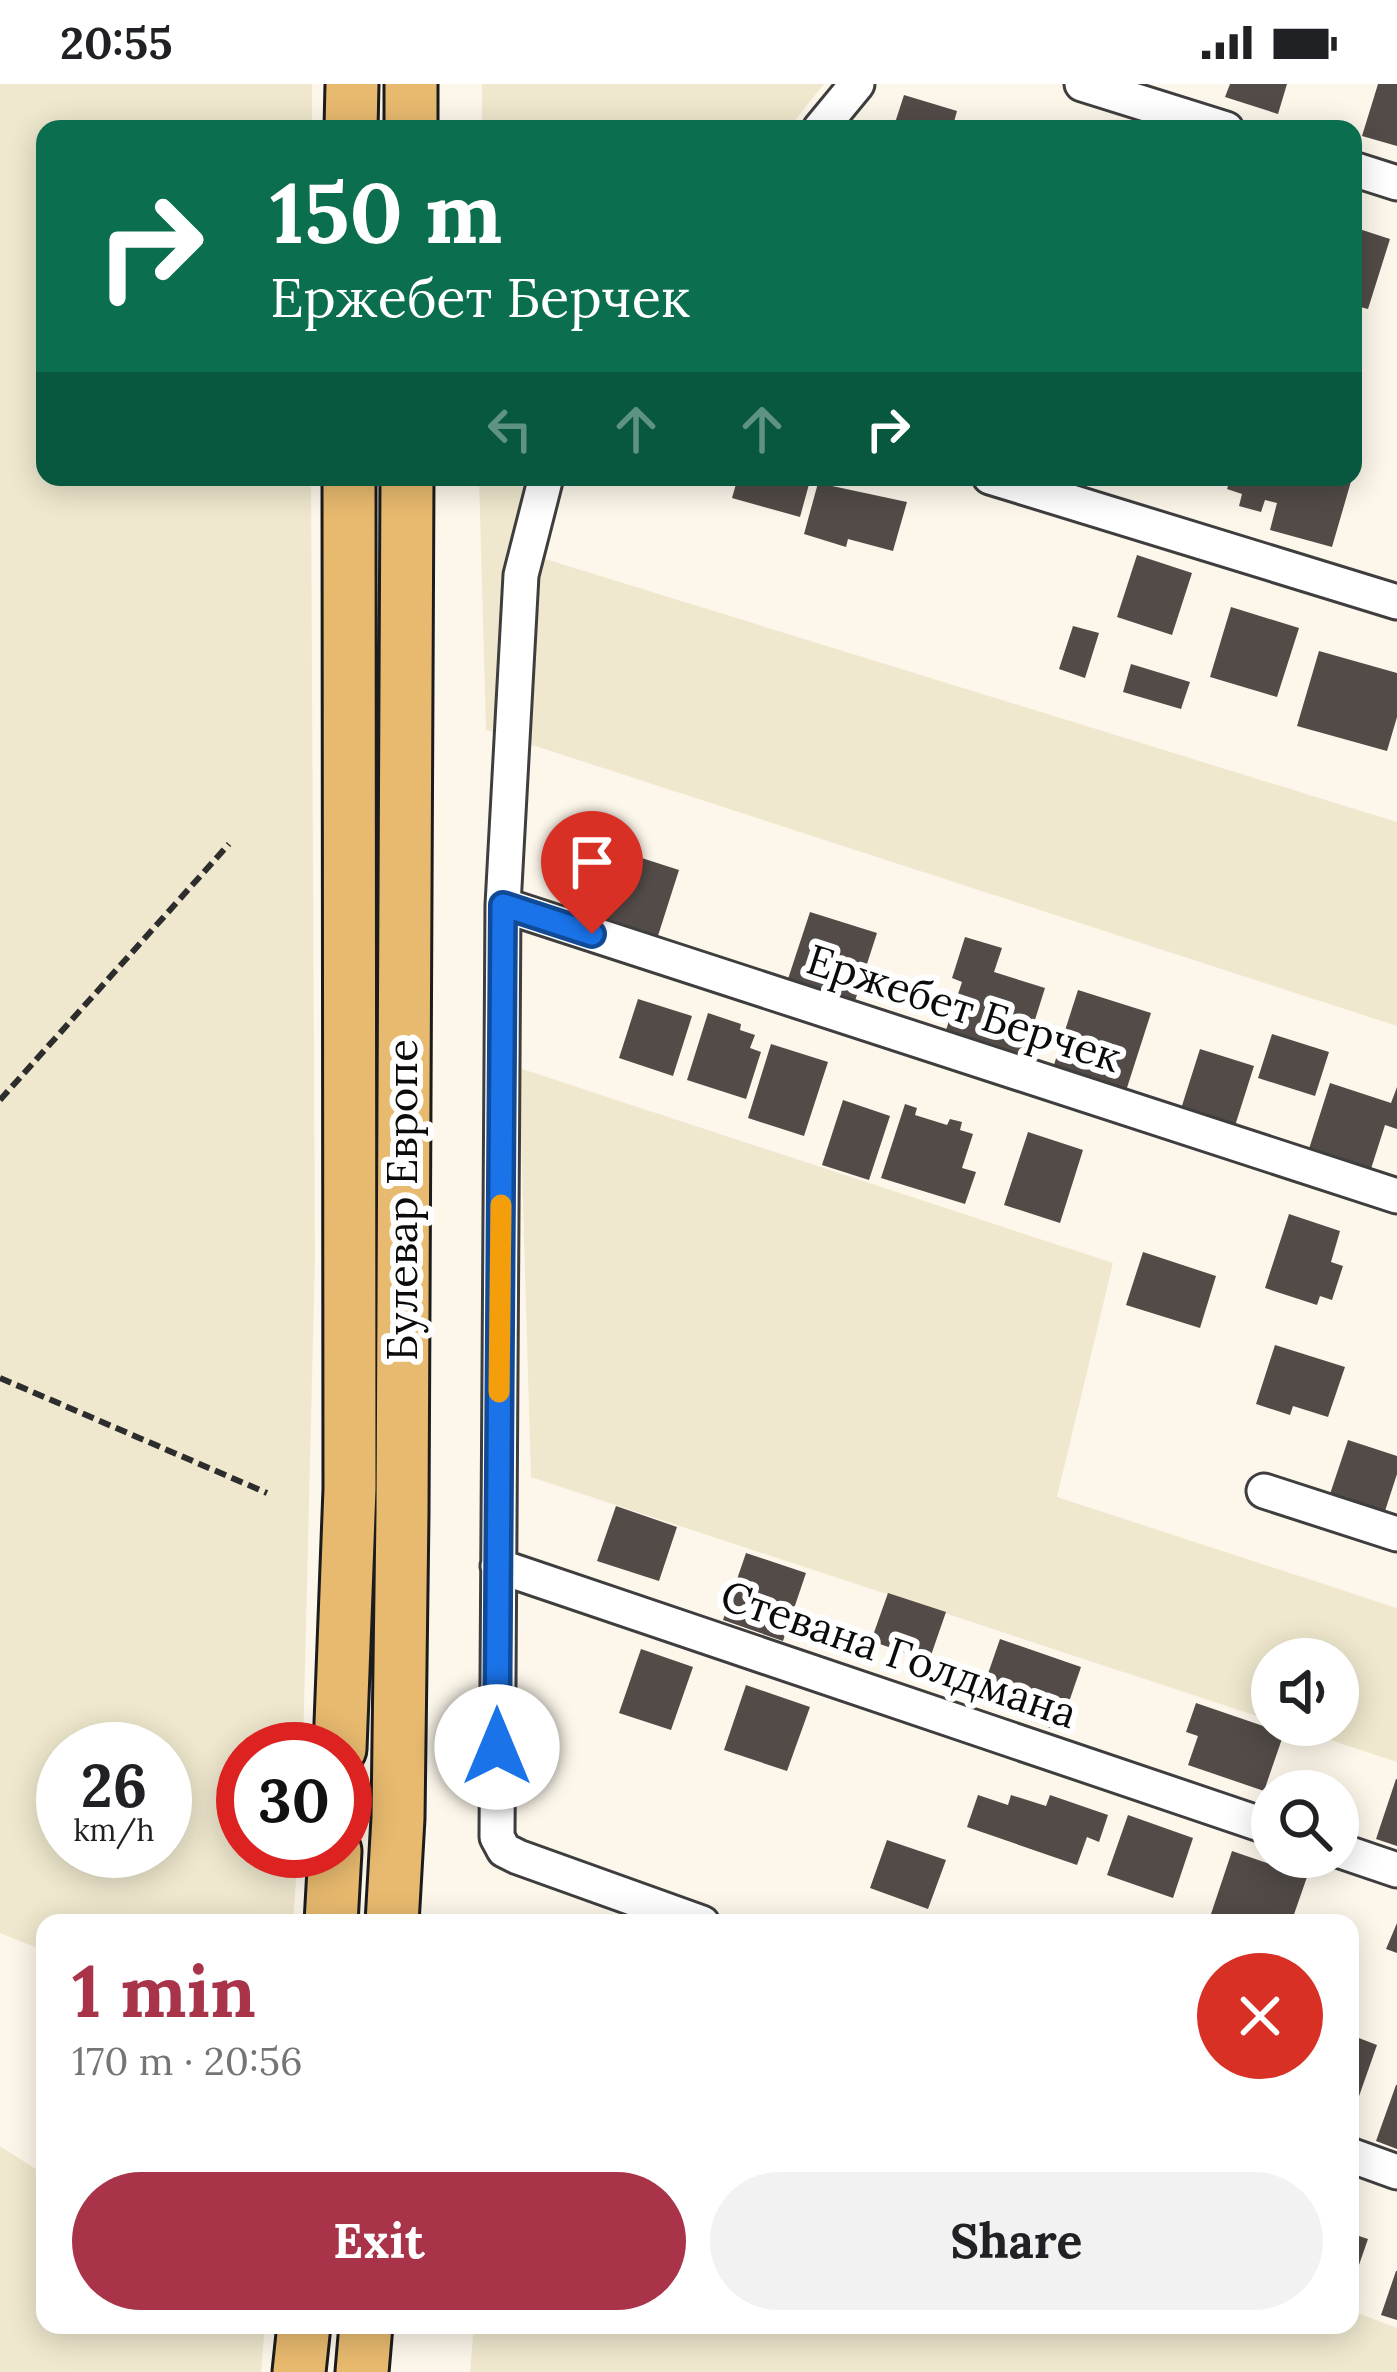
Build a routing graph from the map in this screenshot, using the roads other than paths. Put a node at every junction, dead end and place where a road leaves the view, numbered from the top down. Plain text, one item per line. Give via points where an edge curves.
1 (352, 84) edge
2 (411, 84) edge
3 (857, 84) edge
4 (1082, 84) edge
5 (351, 120) edge
6 (411, 120) edge
7 (827, 120) edge
8 (1197, 120) edge
9 (1362, 172) edge
10 (1397, 183) edge
11 (349, 486) edge
12 (406, 486) edge
13 (545, 486) edge
14 (1019, 486) edge
15 (1397, 602) edge
16 (503, 905) junction
17 (1397, 1196) edge
18 (1264, 1491) dead end
19 (1397, 1534) edge
20 (498, 1566) junction
21 (341, 1722) edge
22 (1251, 1821) edge
23 (1359, 1857) edge
24 (1397, 1870) edge
25 (334, 1878) edge
26 (332, 1914) edge
27 (393, 1914) edge
28 (677, 1914) edge
29 (1359, 2158) edge
30 (1397, 2172) edge
31 (303, 2334) edge
32 (365, 2334) edge
33 (299, 2372) edge
34 (362, 2372) edge

1 - 5 main road
2 - 6 main road
3 - 7 street
4 - 8 street
9 - 10 street
11 - 21 main road, Булевар Европе via 350,1489
12 - 27 main road, Булевар Европе
13 - 16 street via 521,575
14 - 15 street
16 - 17 street, Ержебет Берчек
16 - 20 street
18 - 19 street
20 - 22 street, Стевана Голдмана
20 - 28 street via 497,1837 518,1857
23 - 24 street
25 - 26 main road
29 - 30 street
31 - 33 main road
32 - 34 main road

